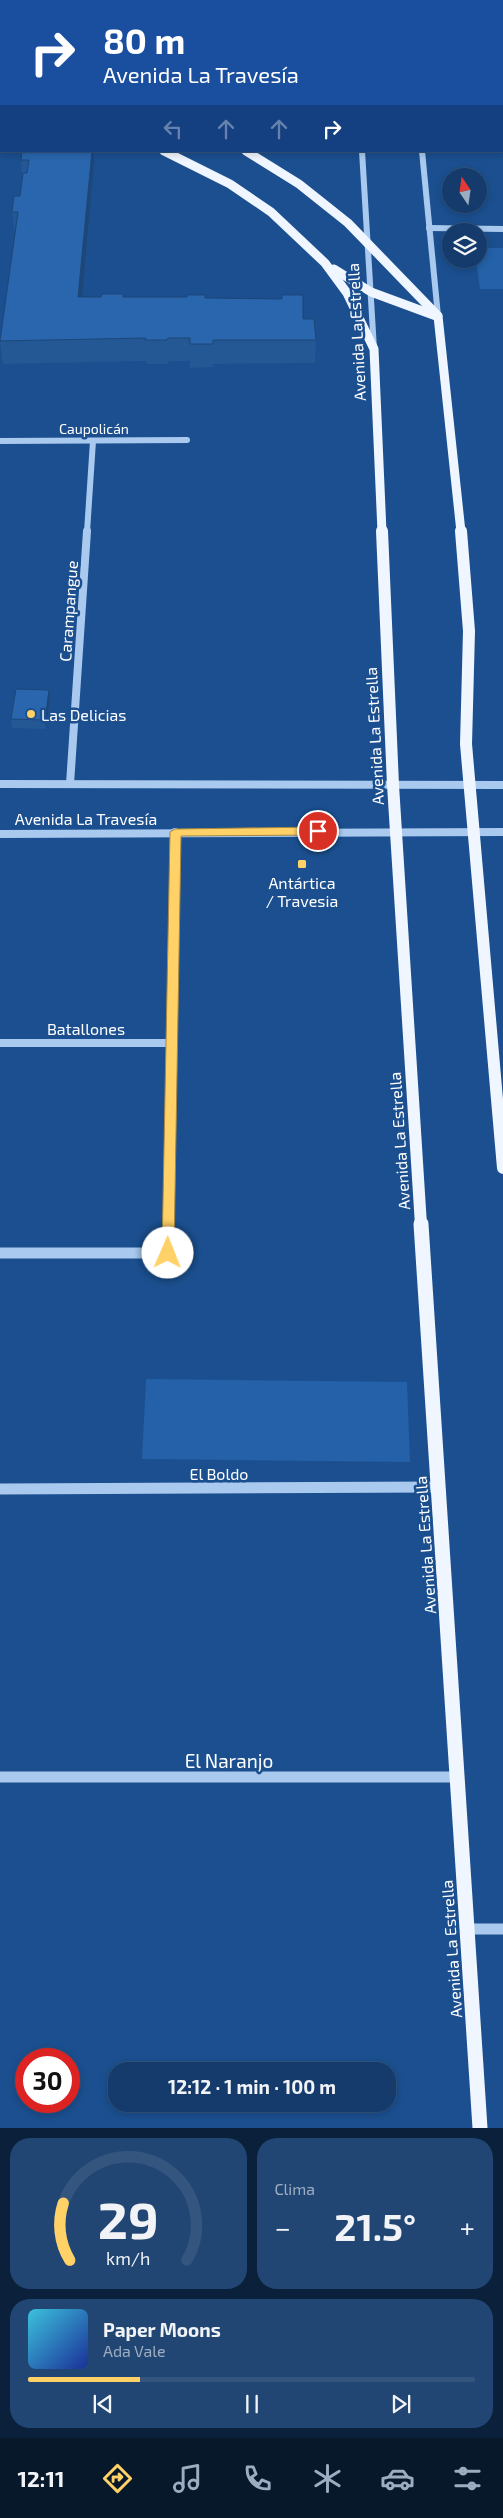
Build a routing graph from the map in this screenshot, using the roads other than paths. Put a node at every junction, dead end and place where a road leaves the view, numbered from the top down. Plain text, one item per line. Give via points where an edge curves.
1 (166, 152) edge
2 (248, 152) edge
3 (362, 152) edge
4 (422, 152) edge
5 (429, 228) junction
6 (503, 228) edge
7 (368, 241) junction
8 (326, 264) junction
9 (371, 292) junction
10 (438, 316) junction
11 (374, 349) junction
12 (187, 440) dead end
13 (0, 441) edge
14 (93, 441) junction
15 (0, 784) edge
16 (70, 784) junction
17 (393, 785) junction
18 (469, 785) junction
19 (503, 785) edge
20 (396, 831) junction
21 (175, 832) junction
22 (473, 832) junction
23 (503, 832) edge
24 (0, 834) edge
25 (0, 1043) edge
26 (172, 1043) junction
27 (503, 1168) edge
28 (0, 1253) edge
29 (168, 1253) joint
30 (439, 1487) junction
31 (0, 1489) edge
32 (0, 1777) edge
33 (457, 1777) junction
34 (466, 1929) junction
35 (503, 1929) edge
36 (480, 2128) edge

1 - 8 main road via 250,196
2 - 7 main road via 299,184
3 - 7 street, Avenida La Estrella
4 - 5 street
5 - 6 street
5 - 10 street
7 - 9 street, Avenida La Estrella
7 - 10 main road
8 - 9 main road
8 - 11 main road via 361,318
9 - 10 main road
9 - 11 street, Avenida La Estrella
10 - 18 main road via 469,631 466,744
11 - 17 main road, Avenida La Estrella
12 - 14 street, Caupolicán
13 - 14 street, Caupolicán
14 - 16 street, Carampangue
15 - 16 street, Avenida La Travesía
16 - 17 street, Avenida La Travesía
17 - 18 street, Avenida La Travesía
17 - 20 main road, Avenida La Estrella
18 - 19 street, Avenida La Travesía
18 - 22 main road
20 - 21 street, Avenida La Travesía
20 - 22 street, Avenida La Travesía
20 - 30 main road, Avenida La Estrella
21 - 24 street, Avenida La Travesía
21 - 26 street
22 - 23 street, Avenida La Travesía
22 - 27 main road
25 - 26 street, Batallones
26 - 29 street
28 - 29 street
30 - 31 street, El Boldo
30 - 33 main road, Avenida La Estrella
32 - 33 street, El Naranjo
33 - 34 main road, Avenida La Estrella
34 - 35 street
34 - 36 main road, Avenida La Estrella

